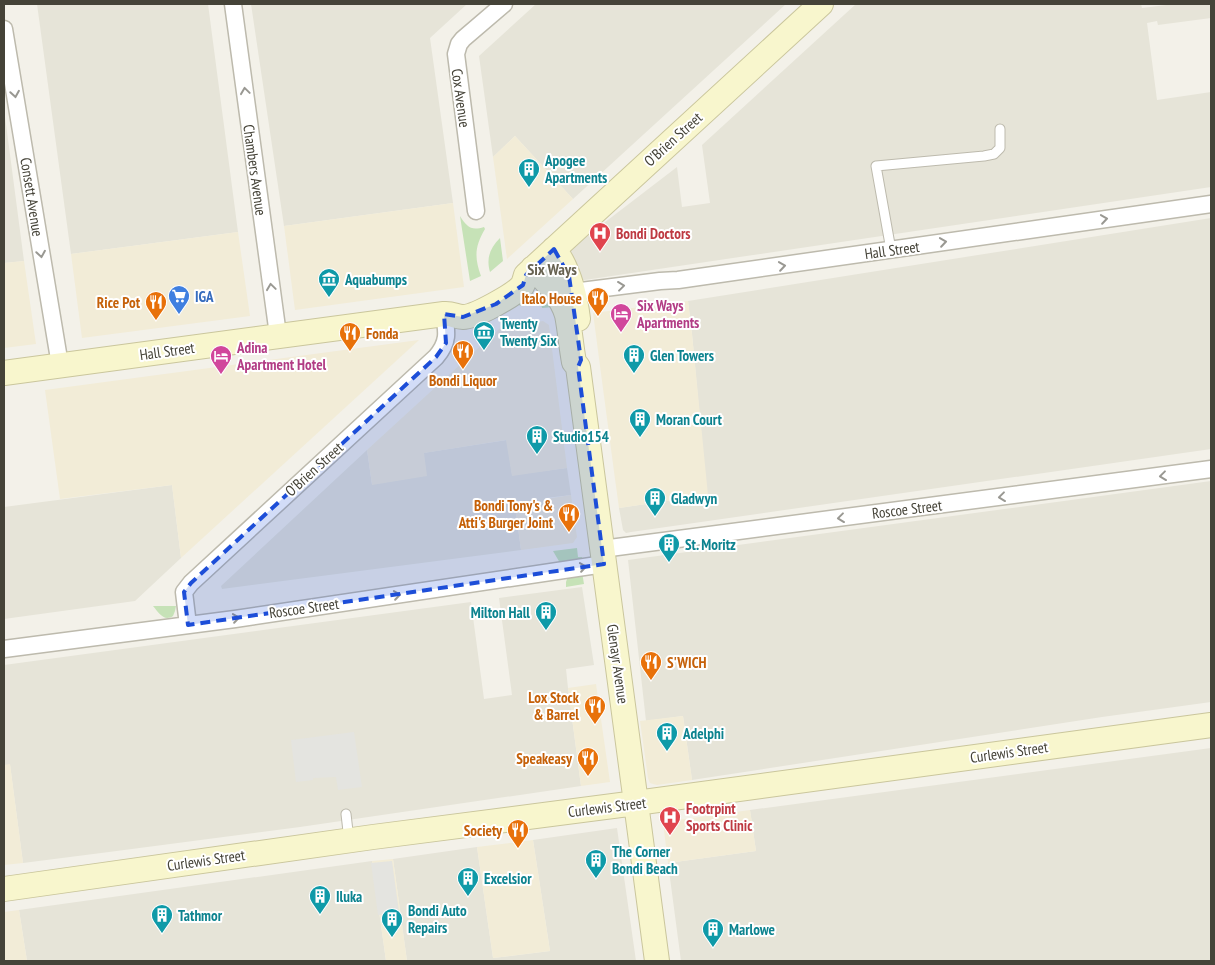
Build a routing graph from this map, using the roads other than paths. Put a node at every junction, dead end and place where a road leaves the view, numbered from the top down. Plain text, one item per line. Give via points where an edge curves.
1 (233, 4) edge
2 (504, 4) edge
3 (821, 4) edge
4 (4, 29) edge
5 (1000, 129) dead end
6 (1211, 204) edge
7 (476, 211) dead end
8 (554, 249) junction
9 (891, 250) junction
10 (530, 271) junction
11 (572, 292) junction
12 (447, 313) junction
13 (278, 335) junction
14 (60, 365) junction
15 (578, 367) junction
16 (4, 373) edge
17 (1211, 469) edge
18 (603, 557) junction
19 (188, 625) junction
20 (4, 650) edge
21 (1211, 725) edge
22 (636, 803) junction
23 (346, 814) dead end
24 (349, 840) junction
25 (4, 889) edge
26 (657, 961) edge

13 -> 1 street, Chambers Avenue
2 - 7 street, Cox Avenue via 463,39 456,54
3 - 8 street, O'Brien Street
4 -> 14 street, Consett Avenue
5 - 9 lane via 1000,148 994,154 876,166
9 -> 6 street, Hall Street
8 - 10 street, O'Brien Street
8 - 11 street, Glenayr Avenue via 569,276
11 -> 9 street, Hall Street
10 - 12 street, O'Brien Street
10 - 15 street, Glenayr Avenue via 559,299 566,314 574,362
11 - 15 street, Glenayr Avenue via 582,360
12 - 13 street, Hall Street
12 - 19 street, O'Brien Street via 446,342 436,358 191,583 184,592
13 - 14 street, Hall Street
14 - 16 street, Hall Street
15 - 18 street, Glenayr Avenue
17 -> 18 street, Roscoe Street
19 -> 18 street, Roscoe Street
18 - 22 street, Glenayr Avenue
19 - 20 street, Roscoe Street
21 - 22 street, Curlewis Street
22 - 24 street, Curlewis Street
22 - 26 street, Glenayr Avenue
23 - 24 lane
24 - 25 street, Curlewis Street

